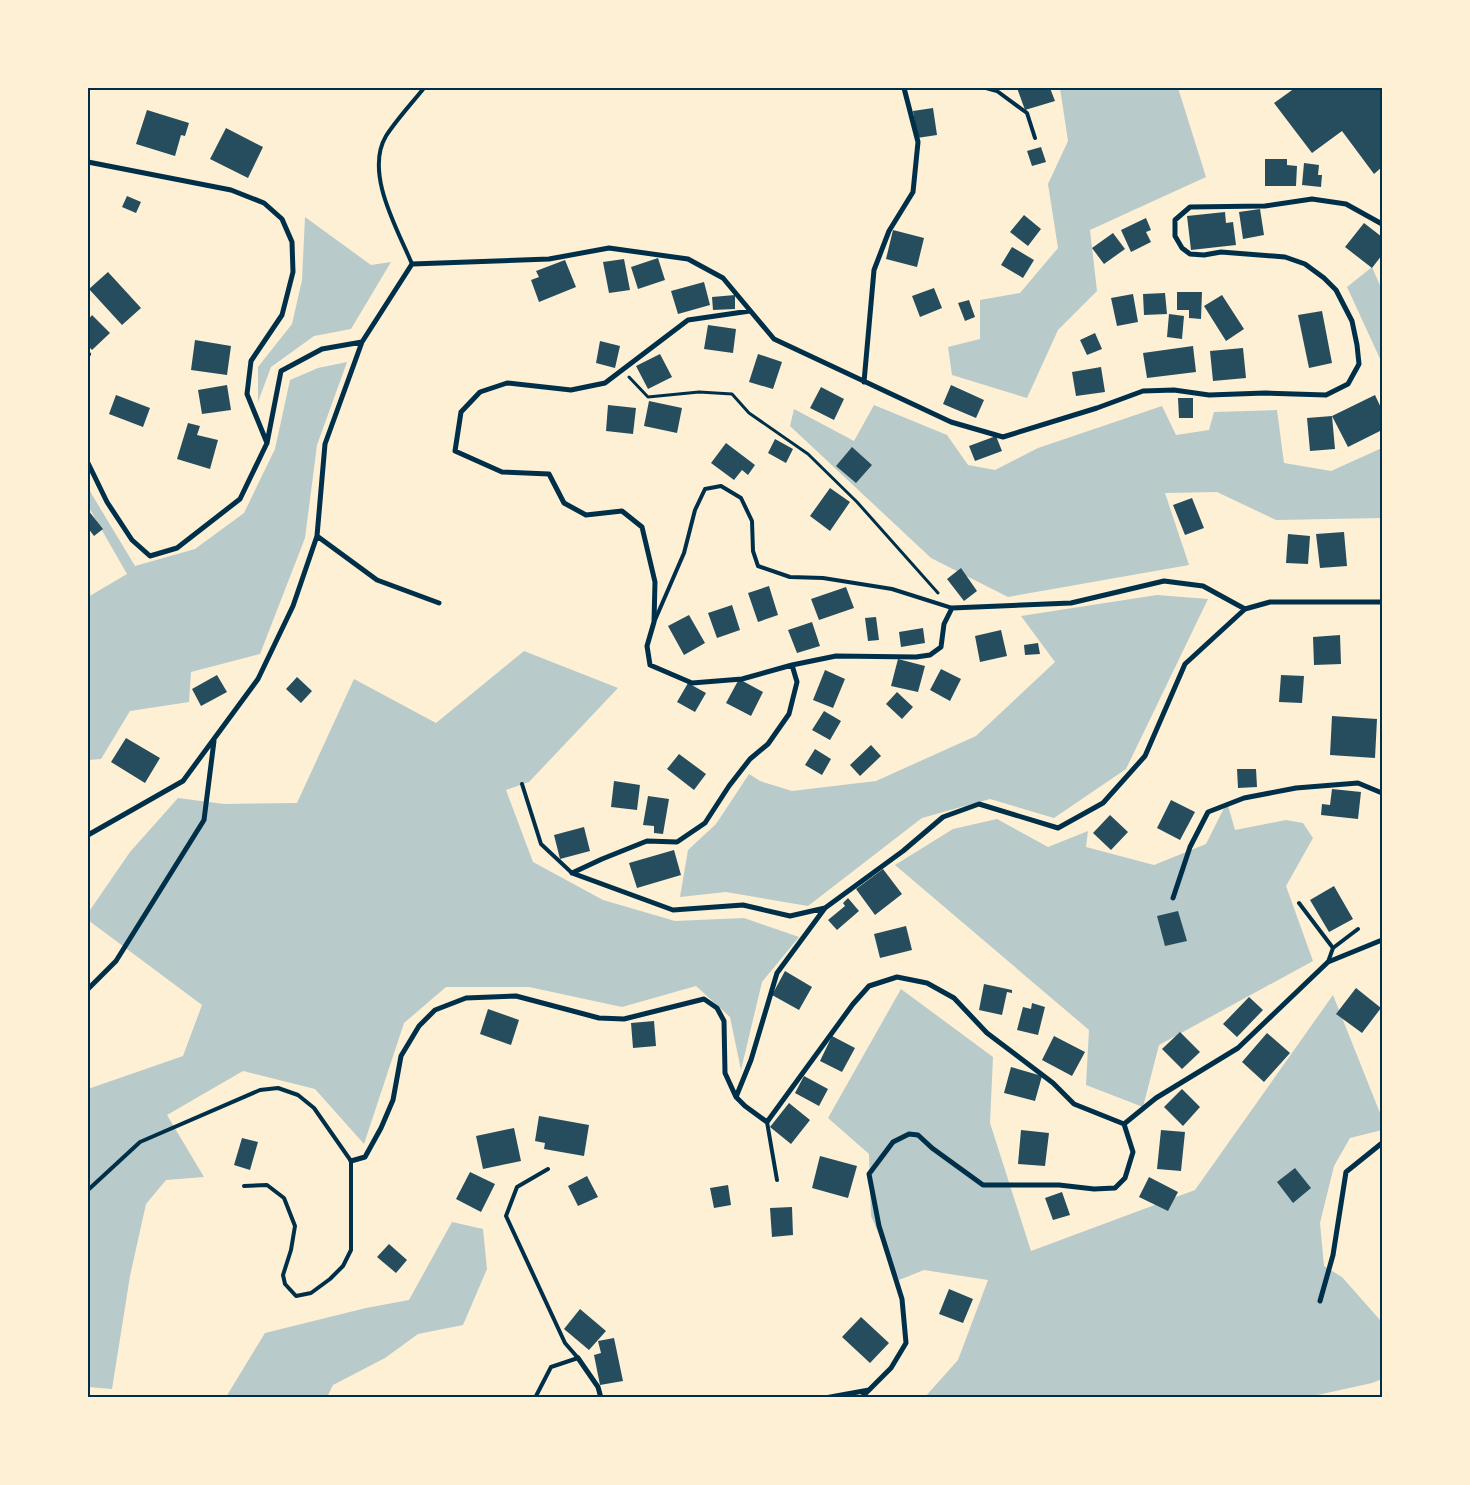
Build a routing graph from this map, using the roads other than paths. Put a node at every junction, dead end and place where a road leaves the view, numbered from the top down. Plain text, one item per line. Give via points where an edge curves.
1 (424, 88) edge
2 (904, 88) edge
3 (986, 88) edge
4 (1035, 138) dead end
5 (88, 162) edge
6 (1382, 224) edge
7 (412, 264) junction
8 (750, 311) junction
9 (362, 342) junction
10 (864, 382) junction
11 (267, 443) junction
12 (88, 463) edge
13 (318, 536) junction
14 (1382, 602) edge
15 (438, 603) dead end
16 (952, 608) junction
17 (1246, 609) junction
18 (654, 622) junction
19 (792, 665) junction
20 (214, 741) junction
21 (522, 784) dead end
22 (1382, 793) edge
23 (88, 835) edge
24 (572, 873) junction
25 (1173, 898) dead end
26 (1299, 903) dead end
27 (825, 908) junction
28 (1358, 929) dead end
29 (1382, 940) edge
30 (1333, 948) junction
31 (1328, 962) junction
32 (88, 989) edge
33 (736, 1097) junction
34 (767, 1122) junction
35 (1124, 1124) junction
36 (1382, 1143) edge
37 (351, 1161) junction
38 (548, 1169) dead end
39 (777, 1180) dead end
40 (244, 1186) dead end
41 (88, 1190) edge
42 (1320, 1301) dead end
43 (578, 1358) junction
44 (869, 1390) junction
45 (535, 1398) edge
46 (601, 1398) edge
47 (825, 1398) edge
48 (861, 1398) edge

1 - 7 lane via 385,138 378,165 384,199
2 - 10 street via 918,142 913,192 889,230 874,270
3 - 4 lane via 997,91 1027,113
5 - 11 street via 231,190 264,203 282,219 292,242 293,272 282,315 251,361 247,394
6 - 10 street via 1346,204 1312,199 1265,206 1190,207 1175,220 1175,236 1190,254 1221,252 1285,257 1305,264 1336,290 1352,321 1359,364 1348,384 1326,395 1210,395 1174,390 1143,391 1003,436 951,422
7 - 8 street via 549,258 609,248 688,259 723,278
7 - 9 street
8 - 10 street via 774,339
8 - 18 street via 688,320 605,383 571,390 507,383 480,392 461,412 455,451 502,472 549,474 564,503 586,515 622,511 642,526 655,582
9 - 11 street via 322,349 281,371
9 - 13 street via 325,444
11 - 12 street via 240,499 177,548 150,556 132,540 107,502
13 - 15 street via 377,580
13 - 20 street via 293,606 258,680
14 - 17 street via 1270,602
16 - 17 street via 1070,603 1164,581 1203,586
16 - 18 lane via 892,590 824,578 790,577 758,566 753,551 752,521 740,498 721,486 705,489 695,510 684,553
16 - 19 street via 944,624 941,647 930,655 836,656
17 - 27 street via 1185,664 1145,756 1103,803 1058,828 979,804 943,817
18 - 19 street via 647,646 650,664 692,683 742,678
19 - 24 street via 797,682 789,714 768,744 750,758 705,823 677,842 647,841
20 - 23 street via 184,781
20 - 32 street via 204,820 116,961
21 - 24 lane via 542,844
22 - 25 street via 1358,783 1296,788 1244,798 1208,812 1190,847
24 - 27 street via 673,910 743,905 790,916
26 - 30 lane
27 - 33 street via 777,973 751,1060
28 - 30 lane
29 - 31 street
30 - 31 lane
31 - 35 street via 1238,1048 1156,1098
33 - 34 street
33 - 37 street via 725,1073 724,1021 718,1008 704,999 624,1019 599,1018 516,996 466,998 435,1010 419,1026 401,1056 393,1100 381,1128 364,1157
34 - 35 street via 869,986 897,977 927,983 954,998 987,1032 1074,1104
34 - 39 lane
35 - 44 street via 1132,1152 1125,1178 1115,1188 983,1186 918,1135 909,1134 894,1142 869,1174 879,1226 902,1299 906,1343 891,1368
36 - 42 street via 1346,1172 1333,1255
37 - 40 lane via 351,1250 343,1266 311,1293 296,1296 285,1284 283,1275 295,1226 284,1198 267,1185
37 - 41 lane via 314,1108 298,1095 278,1088 260,1090 140,1142
38 - 43 lane via 517,1187 506,1216 565,1342
43 - 45 lane via 551,1367
43 - 46 street via 598,1387
44 - 47 street
44 - 48 street

